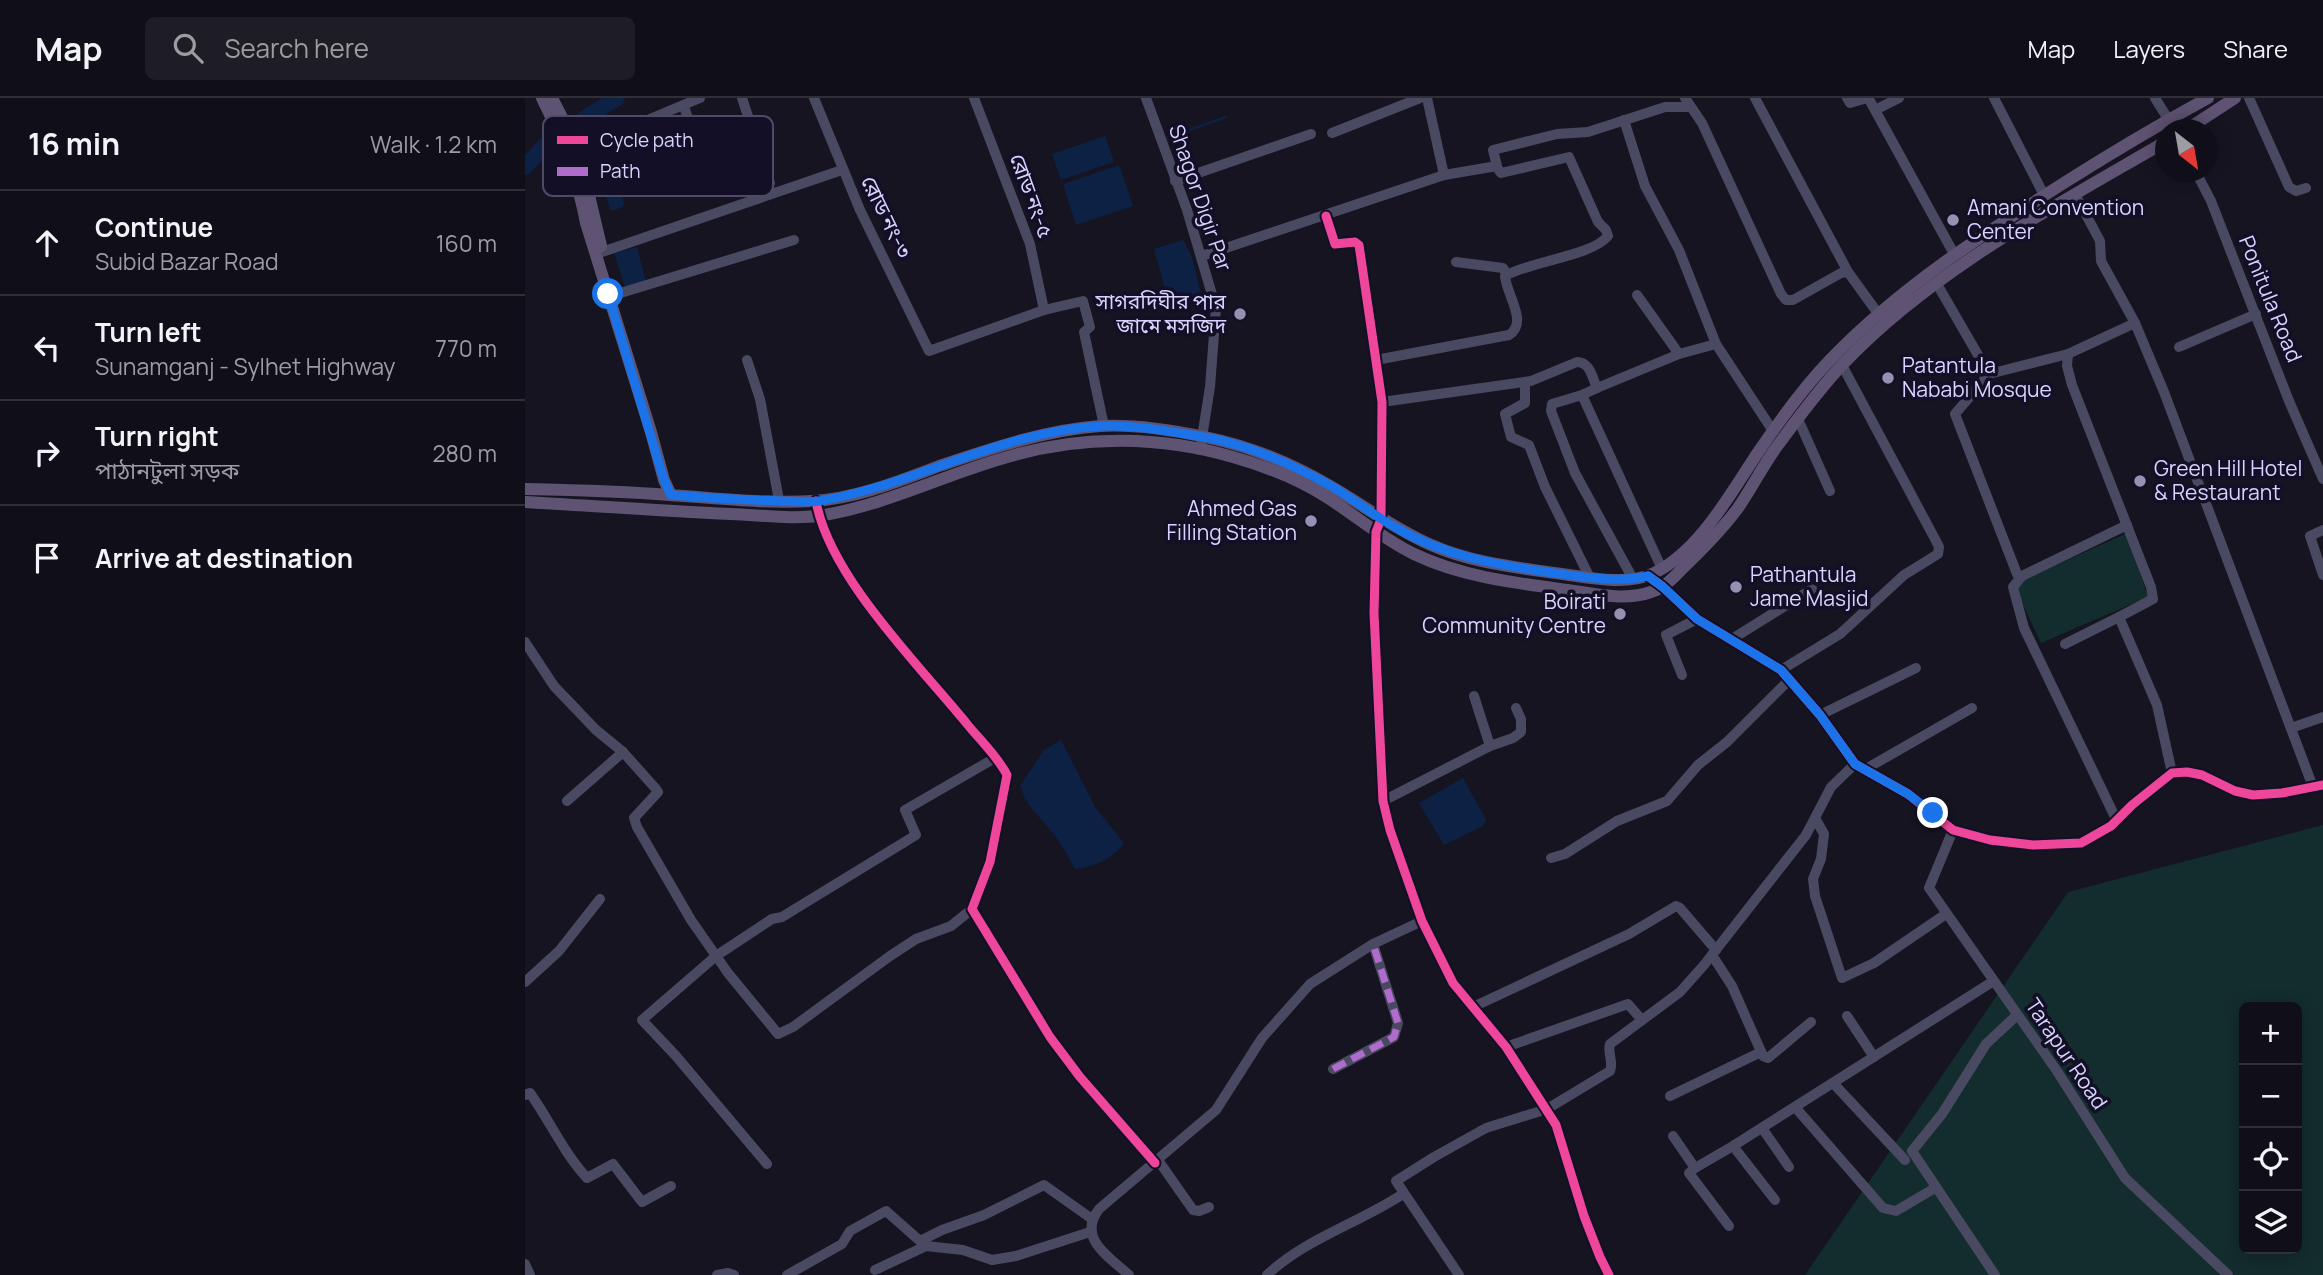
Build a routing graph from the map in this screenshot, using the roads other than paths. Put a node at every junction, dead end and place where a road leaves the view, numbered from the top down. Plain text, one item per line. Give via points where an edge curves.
1 (542, 98) edge
2 (552, 98) edge
3 (700, 98) edge
4 (742, 98) edge
5 (814, 98) edge
6 (974, 98) edge
7 (1146, 98) edge
8 (1420, 98) edge
9 (1427, 98) edge
10 (1755, 98) edge
11 (1847, 98) edge
12 (1899, 98) edge
13 (1994, 98) edge
14 (2155, 98) edge
15 (2207, 98) edge
16 (2235, 98) edge
17 (2249, 98) edge
18 (1688, 102) edge
19 (684, 106) junction
20 (1875, 110) junction
21 (552, 116) edge
22 (559, 116) edge
23 (659, 116) edge
24 (687, 116) edge
25 (748, 116) edge
26 (2169, 119) edge
27 (2179, 119) edge
28 (2203, 119) edge
29 (1624, 120) junction
30 (1332, 133) dead end
31 (2155, 133) edge
32 (1311, 134) dead end
33 (2155, 148) edge
34 (1496, 166) junction
35 (842, 170) junction
36 (1444, 175) junction
37 (1175, 181) junction
38 (2201, 182) edge
39 (2306, 188) dead end
40 (773, 194) edge
41 (2075, 194) junction
42 (2044, 195) junction
43 (585, 196) edge
44 (585, 196) edge
45 (766, 196) edge
46 (1326, 216) junction
47 (2003, 221) junction
48 (2011, 234) junction
49 (795, 240) dead end
50 (602, 252) junction
51 (1954, 254) junction
52 (1202, 256) junction
53 (1456, 262) dead end
54 (1848, 272) junction
55 (1507, 275) junction
56 (1937, 284) junction
57 (614, 295) junction
58 (1637, 295) dead end
59 (1044, 310) junction
60 (2256, 314) junction
61 (1882, 319) junction
62 (2135, 323) junction
63 (1716, 344) junction
64 (2179, 347) dead end
65 (1679, 354) junction
66 (2069, 354) junction
67 (747, 360) dead end
68 (1376, 360) junction
69 (1842, 365) junction
70 (1989, 374) junction
71 (1525, 382) junction
72 (1597, 388) junction
73 (1582, 395) junction
74 (1382, 401) junction
75 (1798, 419) junction
76 (1104, 426) junction
77 (1773, 431) junction
78 (1203, 437) junction
79 (1200, 450) junction
80 (1761, 460) junction
81 (2323, 479) edge
82 (525, 489) edge
83 (1831, 491) dead end
84 (671, 495) junction
85 (779, 500) junction
86 (816, 501) junction
87 (525, 502) edge
88 (674, 512) junction
89 (818, 516) junction
90 (1381, 519) junction
91 (2127, 525) junction
92 (2323, 530) edge
93 (1375, 532) junction
94 (1662, 569) junction
95 (2017, 574) dead end
96 (2323, 575) edge
97 (1648, 576) junction
98 (1590, 578) junction
99 (1633, 579) junction
100 (1663, 587) junction
101 (1812, 589) dead end
102 (2119, 617) junction
103 (1697, 619) junction
104 (1733, 639) junction
105 (525, 642) edge
106 (2066, 644) dead end
107 (1916, 668) dead end
108 (1781, 670) junction
109 (1682, 675) dead end
110 (1789, 680) junction
111 (1474, 696) dead end
112 (1516, 708) dead end
113 (1972, 708) dead end
114 (1820, 715) junction
115 (2323, 717) edge
116 (2291, 727) junction
117 (1490, 746) junction
118 (623, 752) junction
119 (995, 758) junction
120 (1859, 767) junction
121 (2172, 773) junction
122 (2318, 786) edge
123 (567, 801) dead end
124 (1383, 801) junction
125 (1815, 818) junction
126 (2117, 821) junction
127 (1953, 830) junction
128 (1551, 858) dead end
129 (600, 899) dead end
130 (972, 909) junction
131 (1946, 914) junction
132 (1422, 921) junction
133 (1373, 944) junction
134 (1714, 952) junction
135 (716, 956) junction
136 (525, 982) edge
137 (1992, 982) junction
138 (1473, 1007) junction
139 (2017, 1015) junction
140 (1847, 1016) dead end
141 (1642, 1020) junction
142 (1811, 1022) dead end
143 (1506, 1047) junction
144 (1761, 1052) junction
145 (1874, 1057) junction
146 (1333, 1069) dead end
147 (1833, 1083) junction
148 (525, 1095) edge
149 (1670, 1096) dead end
150 (1795, 1107) junction
151 (1547, 1110) junction
152 (1762, 1128) junction
153 (1673, 1136) dead end
154 (1734, 1146) junction
155 (1905, 1160) dead end
156 (1156, 1162) junction
157 (767, 1164) dead end
158 (1789, 1167) dead end
159 (1695, 1168) junction
160 (671, 1186) dead end
161 (1935, 1188) junction
162 (1403, 1194) junction
163 (1775, 1200) dead end
164 (1209, 1207) dead end
165 (1091, 1219) junction
166 (1729, 1226) dead end
167 (1090, 1232) junction
168 (923, 1244) junction
169 (525, 1264) edge
170 (875, 1270) dead end
171 (530, 1275) edge
172 (717, 1275) edge
173 (734, 1275) edge
174 (787, 1275) edge
175 (1129, 1275) edge
176 (1267, 1275) edge
177 (1459, 1275) edge
178 (1609, 1275) edge
179 (1995, 1275) edge
180 (2228, 1275) edge

1 - 21 main road
2 - 22 main road
3 - 19 street
4 - 25 street
5 - 35 street, রোড নং-৩
6 - 59 street, রোড নং-৫ via 1030,244
7 - 37 street, Shagor Digir Par
8 - 30 street
9 - 36 street
10 - 54 street
11 - 20 street via 1852,103 1867,98
12 - 20 street
13 - 42 street
14 - 26 street
15 - 27 main road
16 - 28 main road
17 - 39 street via 2289,187 2296,191
18 - 29 street
18 - 54 street via 1786,300
19 - 23 street
19 - 24 street
20 - 51 street
29 - 34 street via 1588,132 1557,134 1493,150
29 - 63 street via 1645,186 1679,250
31 - 42 main road
32 - 37 street
33 - 41 main road
34 - 36 street
34 - 55 street via 1501,173 1570,157 1608,236 1580,251
35 - 40 street
35 - 59 street, রোড নং-৩ via 929,351
36 - 46 street
37 - 52 street, Shagor Digir Par
38 - 60 street, Ponitula Road
41 - 48 main road
41 - 62 street via 2100,241 2101,261
42 - 47 main road
43 - 50 main road
44 - 84 main road
45 - 50 street
46 - 52 street
46 - 68 street via 1335,244 1359,245
47 - 48 main road
47 - 51 main road
48 - 56 main road
49 - 57 street
50 - 57 main road
51 - 61 main road
52 - 78 street, Shagor Digir Par via 1216,308
53 - 55 street via 1503,268
54 - 61 street
55 - 68 street via 1518,323 1514,332
56 - 61 main road
56 - 70 street
57 - 84 main road via 672,483
58 - 65 street
59 - 76 street via 1084,303 1090,327 1084,332 1087,355
60 - 64 street
60 - 81 street, Ponitula Road
61 - 69 main road
61 - 77 main road via 1827,362
62 - 66 street
62 - 116 street
63 - 65 street
63 - 77 street
65 - 72 street
66 - 70 street
66 - 91 street via 2072,386
67 - 85 street via 760,399
68 - 74 street
69 - 75 main road
69 - 108 street via 1935,539 1938,554 1904,575 1840,634
70 - 95 street via 1955,414
71 - 72 street via 1583,362
71 - 74 street
71 - 98 street via 1525,403 1505,414 1511,437 1529,445
72 - 73 street
73 - 94 street
73 - 99 street via 1552,404 1551,411 1575,473
74 - 90 street
75 - 80 main road
75 - 83 street
76 - 78 main road
76 - 86 main road via 1059,431
77 - 80 main road
78 - 79 street, Shagor Digir Par
78 - 90 main road via 1280,460
79 - 89 main road via 1107,440 1059,445 1008,456 858,508
79 - 93 main road via 1298,481
80 - 94 main road via 1685,552
80 - 100 main road via 1738,507 1710,543
82 - 84 main road
84 - 85 main road
84 - 88 street
85 - 86 main road
86 - 89 street
87 - 88 main road
88 - 89 main road
89 - 119 street via 832,551 861,595
90 - 93 street
90 - 98 main road via 1456,555
91 - 102 street via 2153,599
91 - 126 street via 2022,576 2013,587 2024,628
92 - 96 street via 2310,536
93 - 100 main road via 1446,568 1509,582 1612,596 1641,595
93 - 124 street
94 - 97 main road
97 - 99 main road
97 - 100 street
98 - 99 main road
100 - 103 street
101 - 104 street
102 - 106 street
102 - 121 street via 2157,705
103 - 104 street
103 - 109 street via 1666,635
104 - 108 street
105 - 118 street via 554,686
107 - 114 street
108 - 110 street
110 - 114 street
110 - 128 street via 1698,765 1667,801 1617,821
111 - 117 street
112 - 117 street via 1521,732
113 - 120 street
114 - 120 street
115 - 116 street
116 - 122 street
117 - 124 street
118 - 123 street
118 - 135 street via 657,792 633,818 637,827
119 - 130 street via 1007,775 991,862
119 - 135 street via 905,810 916,835
120 - 125 street via 1831,788
120 - 127 street via 1908,794
121 - 122 street via 2202,775 2253,795
121 - 126 street
124 - 132 street
125 - 131 street via 1824,835 1813,879 1815,896 1842,978 1874,963
125 - 134 street
126 - 127 street via 2092,839 2066,845 1990,840
127 - 131 street, Tarapur Road via 1929,888
129 - 136 street via 559,951
130 - 135 street via 951,926 916,939 890,956 782,1034
130 - 156 street via 1080,1077
131 - 137 street, Tarapur Road
132 - 133 street
132 - 138 street via 1453,983
133 - 146 street via 1398,1023 1394,1037
133 - 156 street via 1310,984 1262,1038 1216,1110
134 - 138 street via 1676,906 1621,938
134 - 141 street via 1680,992
134 - 144 street
135 - 157 street via 642,1020
137 - 139 street, Tarapur Road
137 - 145 street
138 - 143 street
139 - 161 street via 1986,1044 1942,1114 1912,1151
139 - 180 street, Tarapur Road via 2125,1178
140 - 145 street
141 - 143 street via 1628,1004
141 - 151 street via 1611,1044 1610,1071
142 - 144 street via 1768,1058
143 - 151 street
144 - 149 street
145 - 147 street
147 - 150 street
147 - 155 street
148 - 160 street via 530,1093 536,1101 561,1146 587,1178 613,1164 642,1202
150 - 152 street
150 - 161 street via 1882,1208 1896,1211
151 - 162 street via 1486,1128 1434,1157 1397,1181
151 - 178 street
152 - 154 street
152 - 158 street
153 - 159 street
154 - 159 street
154 - 163 street
156 - 164 street via 1193,1209
156 - 165 street
159 - 166 street via 1689,1173
161 - 179 street
162 - 176 street via 1286,1258
162 - 177 street
165 - 167 street
165 - 168 street via 1044,1185 942,1230
167 - 168 street via 992,1260
167 - 175 street via 1104,1253
168 - 170 street
168 - 174 street via 886,1211 850,1231 842,1244
169 - 171 street
172 - 173 street

